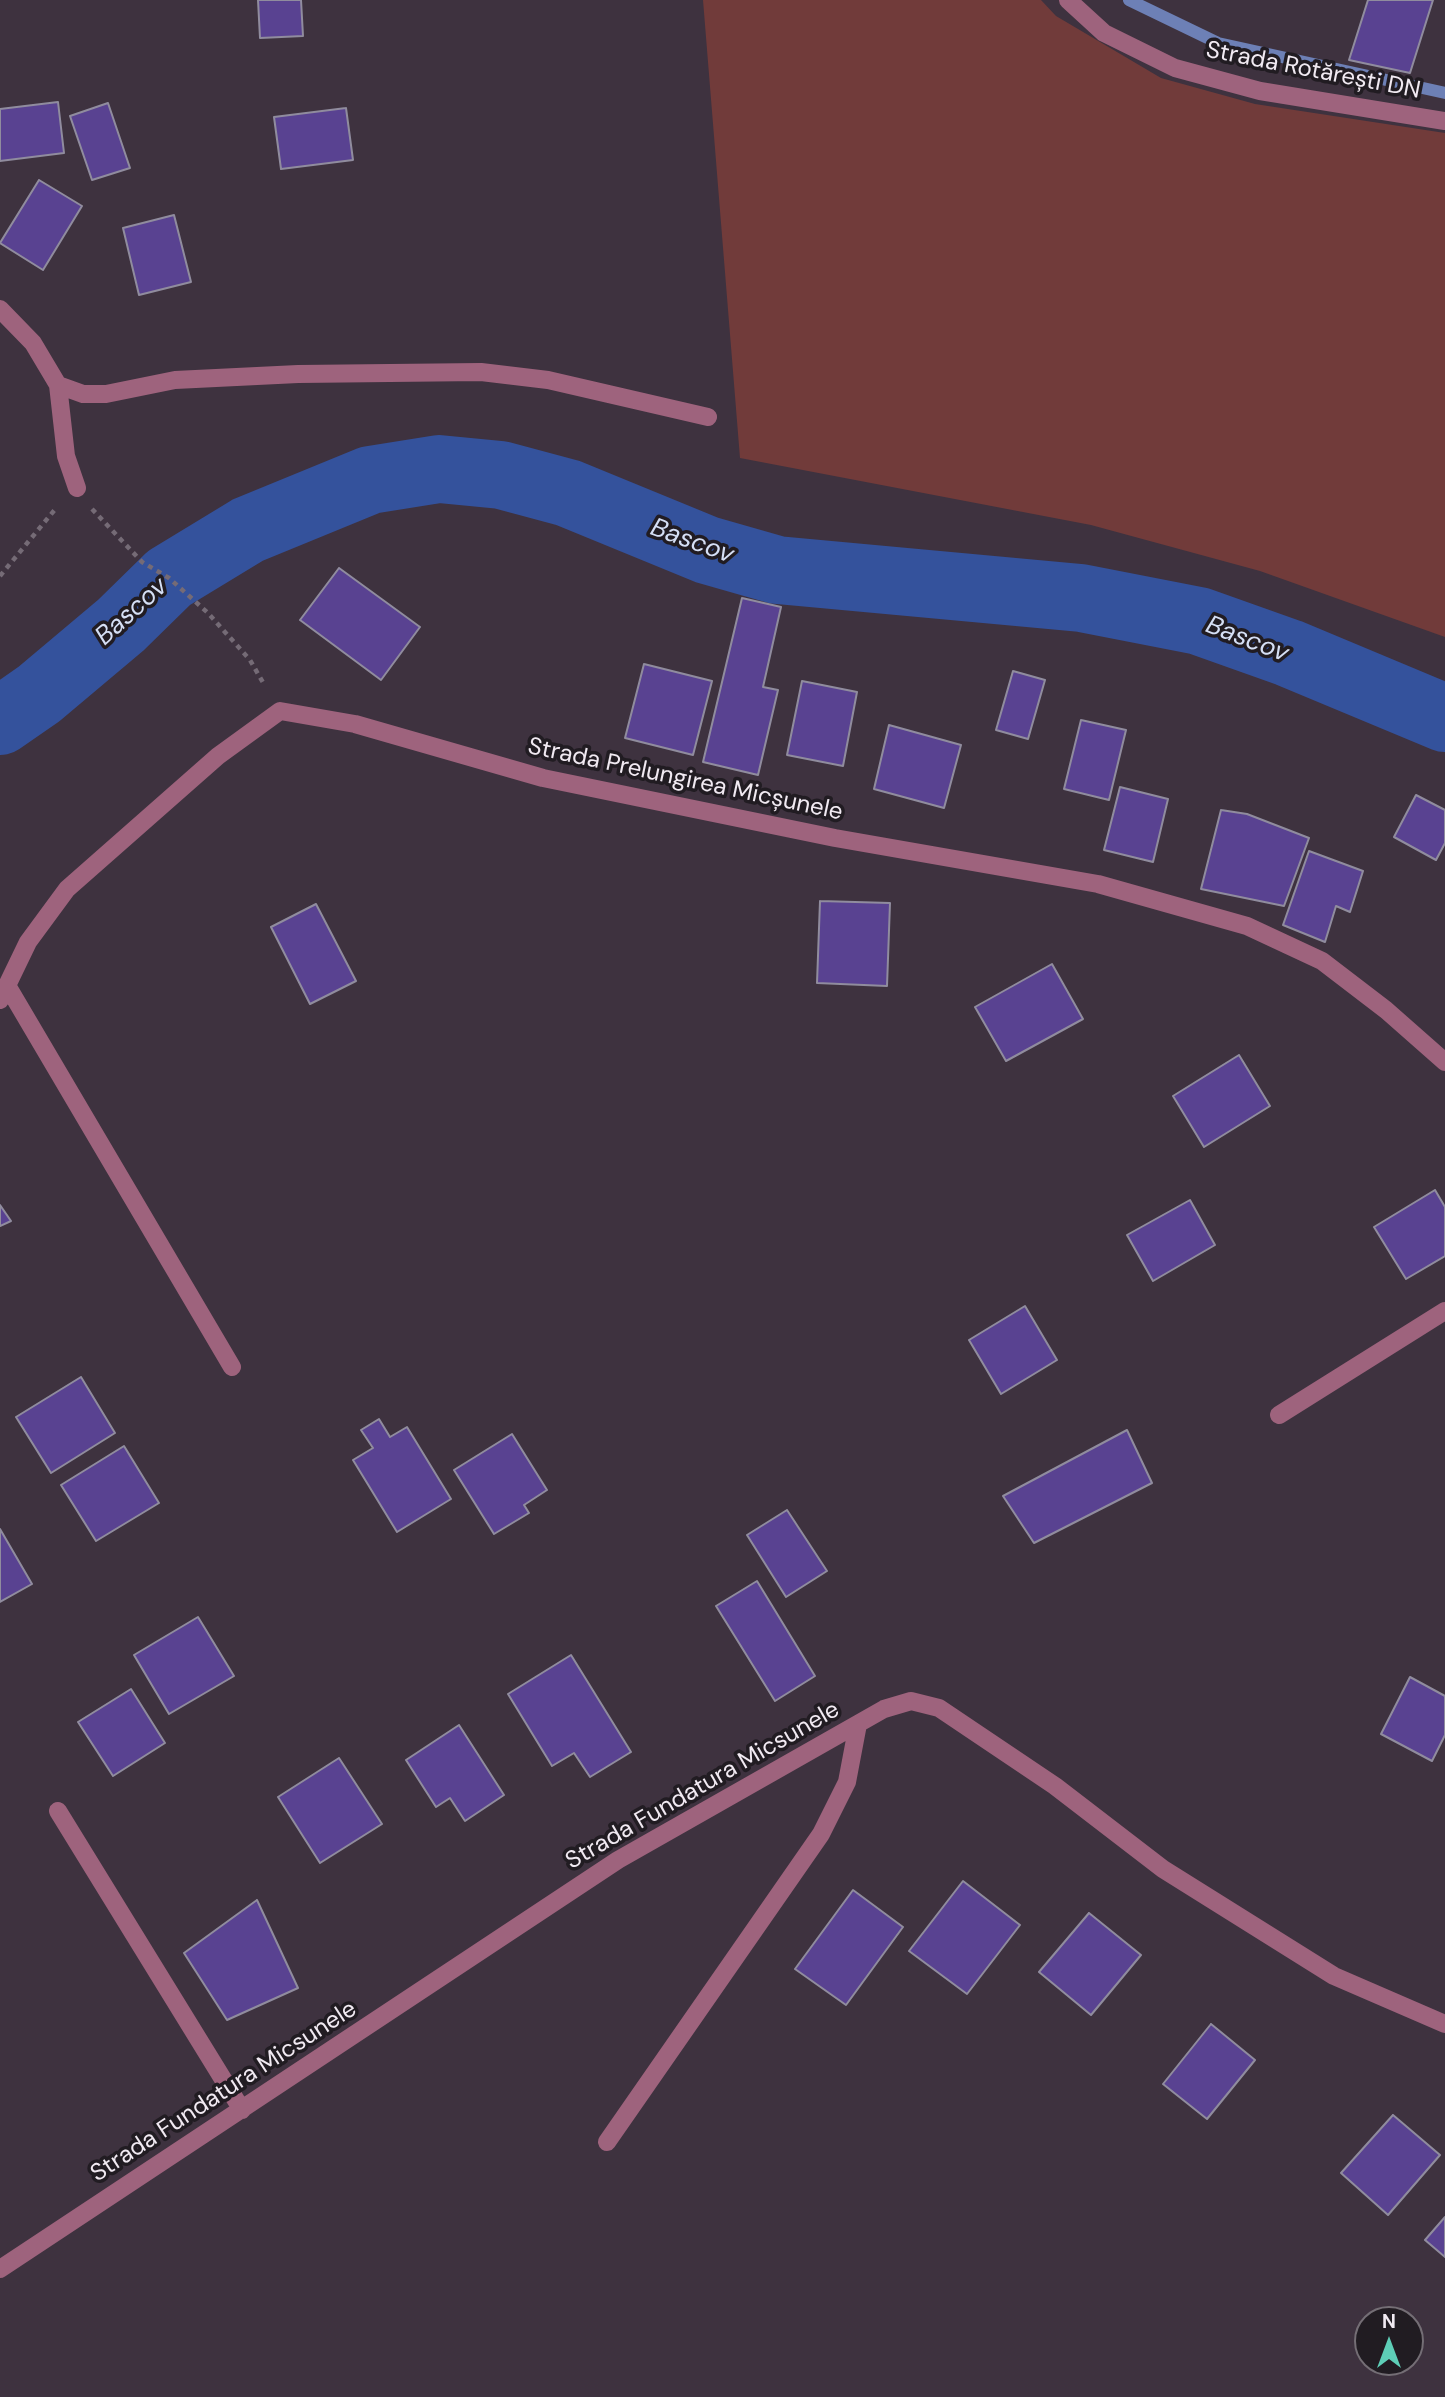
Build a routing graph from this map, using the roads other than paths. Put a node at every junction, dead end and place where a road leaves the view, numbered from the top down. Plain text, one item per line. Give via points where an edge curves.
1 (1068, 0) edge
2 (1445, 121) edge
3 (0, 309) edge
4 (58, 385) junction
5 (708, 417) dead end
6 (76, 484) road end
7 (4, 993) edge
8 (1445, 1062) edge
9 (1445, 1311) edge
10 (232, 1367) dead end
11 (1279, 1415) dead end
12 (858, 1724) junction
13 (58, 1811) dead end
14 (1445, 2024) edge
15 (242, 2110) junction
16 (607, 2142) dead end
17 (0, 2269) edge

1 - 2 street, Strada Rotărești DN via 1104,33 1175,68 1260,91
3 - 4 street via 33,344
4 - 5 street via 83,394 106,394 175,380 481,372 548,380
4 - 6 street via 66,456
7 - 8 street, Strada Prelungirea Micșunele via 28,942 67,889 218,756 280,711 355,724 543,778 848,840 1098,884 1247,926 1322,961
7 - 10 street
9 - 11 street
12 - 14 street, Strada Fundatura Micsunele via 911,1701 939,1708 1055,1786 1163,1869 1334,1976
12 - 15 street, Strada Fundatura Micsunele via 618,1860
12 - 16 street via 847,1783 821,1834
13 - 15 street
15 - 17 street, Strada Fundatura Micsunele

